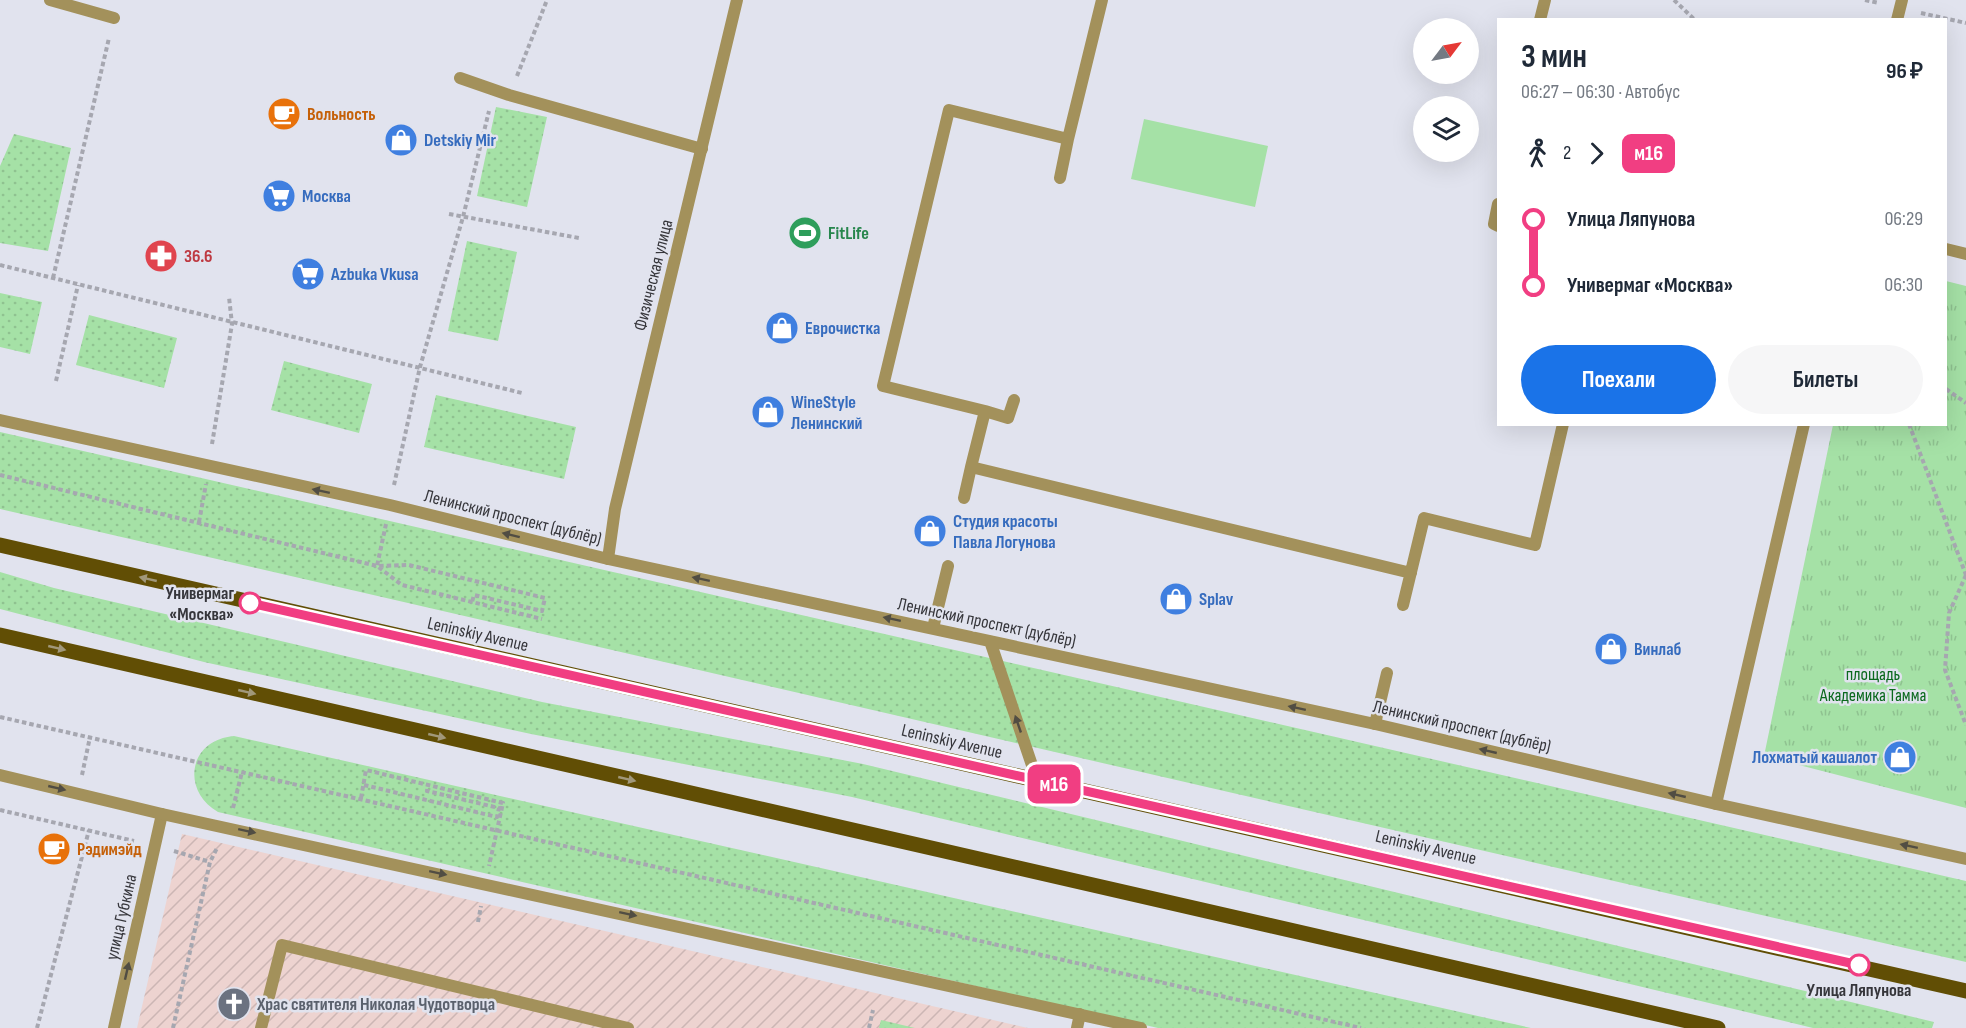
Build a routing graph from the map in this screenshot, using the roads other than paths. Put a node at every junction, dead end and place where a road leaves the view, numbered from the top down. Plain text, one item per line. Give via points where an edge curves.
1 (50, 0) edge
2 (737, 0) edge
3 (1102, 0) edge
4 (1545, 0) edge
5 (1902, 0) edge
6 (114, 18) road end
7 (1540, 18) edge
8 (1898, 18) edge
9 (460, 78) dead end
10 (1068, 139) junction
11 (702, 149) junction
12 (1060, 178) dead end
13 (1497, 209) edge
14 (1497, 226) edge
15 (1947, 249) edge
16 (1966, 254) edge
17 (1014, 400) dead end
18 (985, 411) junction
19 (0, 420) edge
20 (1563, 426) edge
21 (1804, 426) edge
22 (971, 466) junction
23 (964, 498) dead end
24 (0, 545) edge
25 (608, 559) junction
26 (948, 566) dead end
27 (1411, 573) junction
28 (1403, 605) dead end
29 (933, 628) junction
30 (0, 635) edge
31 (990, 641) junction
32 (1387, 673) dead end
33 (1375, 724) junction
34 (0, 775) edge
35 (1037, 780) junction
36 (1716, 804) junction
37 (162, 814) junction
38 (1966, 858) edge
39 (1966, 991) edge
40 (1080, 1014) junction
41 (114, 1028) edge
42 (261, 1028) edge
43 (628, 1028) edge
44 (1077, 1028) edge
45 (1141, 1028) edge
46 (1718, 1028) edge

1 - 6 street
2 - 11 street, Физическая улица
3 - 10 street
4 - 7 street
5 - 8 street
9 - 11 street
10 - 12 street
10 - 18 street via 949,110 883,386
11 - 25 street, Физическая улица via 615,509
13 - 14 street
15 - 16 street
17 - 18 street via 1008,418
18 - 22 street
25 -> 19 street, Ленинский проспект (дублёр) via 390,505
20 - 27 street via 1535,545 1424,518
21 - 36 street
22 - 23 street
22 - 27 street
35 -> 24 main road, Leninskiy Avenue
29 -> 25 street, Ленинский проспект (дублёр)
26 - 29 street
27 - 28 street
29 - 31 street, Ленинский проспект (дублёр)
30 -> 46 main road
33 -> 31 street, Ленинский проспект (дублёр)
35 -> 31 street
32 - 33 street
36 -> 33 street, Ленинский проспект (дублёр)
34 -> 37 street
35 - 39 main road, Leninskiy Avenue
38 -> 36 street, Ленинский проспект (дублёр)
37 -> 40 street
41 -> 37 street, улица Губкина
40 - 44 street
40 - 45 street
42 - 43 street via 282,945

